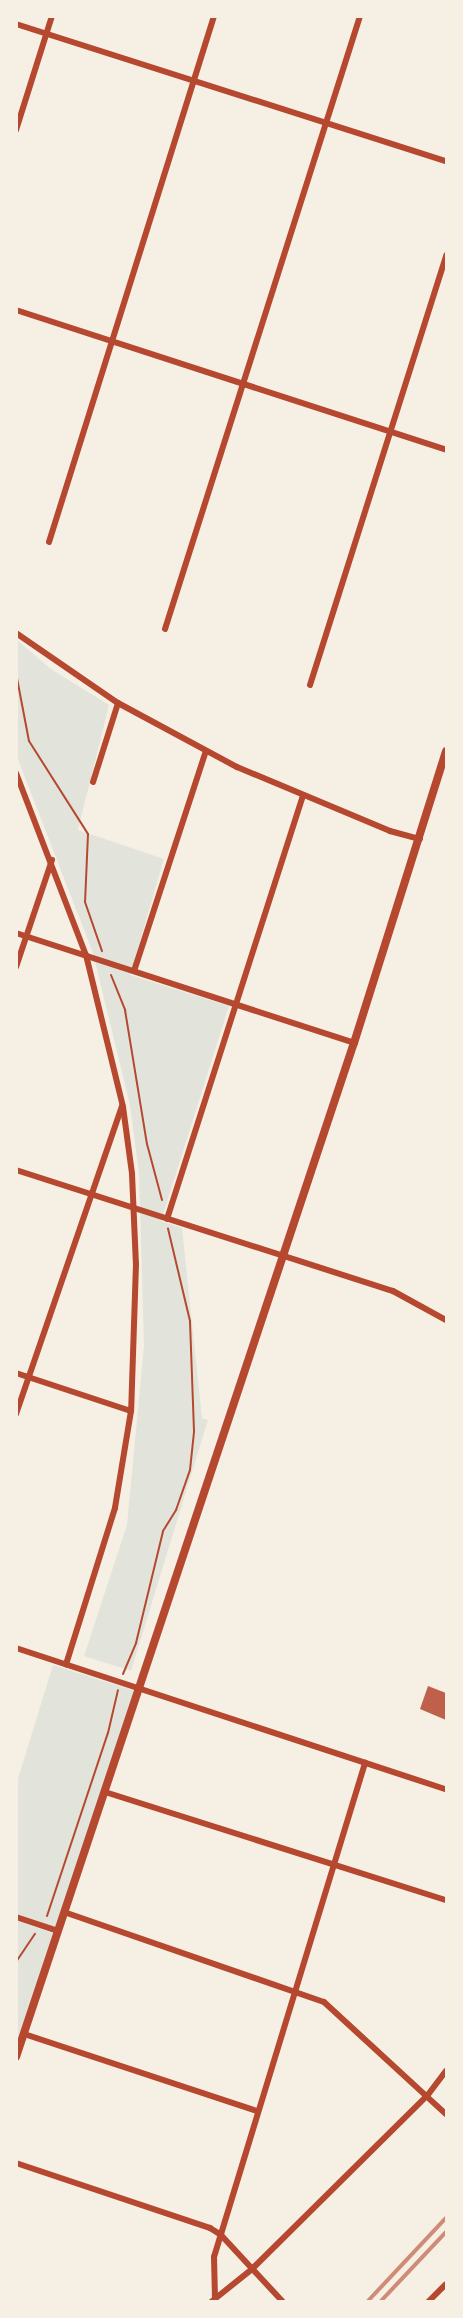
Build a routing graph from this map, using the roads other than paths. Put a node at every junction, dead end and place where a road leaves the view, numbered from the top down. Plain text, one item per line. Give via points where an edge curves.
1 (52, 16) edge
2 (214, 16) edge
3 (360, 16) edge
4 (16, 24) edge
5 (46, 34) junction
6 (194, 81) junction
7 (326, 122) junction
8 (16, 130) edge
9 (447, 161) edge
10 (447, 255) edge
11 (16, 310) edge
12 (112, 341) junction
13 (243, 384) junction
14 (389, 431) junction
15 (447, 450) edge
16 (49, 542) dead end
17 (165, 628) dead end
18 (16, 633) edge
19 (310, 685) dead end
20 (118, 703) junction
21 (206, 751) junction
22 (447, 751) edge
23 (16, 773) edge
24 (93, 782) dead end
25 (303, 795) junction
26 (420, 839) junction
27 (52, 860) junction
28 (16, 933) edge
29 (27, 936) junction
30 (86, 955) junction
31 (16, 967) edge
32 (134, 971) junction
33 (233, 1004) junction
34 (354, 1043) junction
35 (123, 1106) junction
36 (16, 1170) edge
37 (91, 1194) junction
38 (133, 1208) junction
39 (166, 1219) junction
40 (283, 1257) junction
41 (447, 1320) edge
42 (16, 1373) edge
43 (29, 1377) junction
44 (130, 1410) junction
45 (16, 1414) edge
46 (16, 1648) edge
47 (66, 1664) junction
48 (139, 1689) junction
49 (365, 1763) junction
50 (447, 1789) edge
51 (105, 1792) junction
52 (334, 1866) junction
53 (447, 1900) edge
54 (64, 1912) junction
55 (16, 1917) edge
56 (58, 1931) junction
57 (296, 1990) junction
58 (24, 2034) junction
59 (16, 2057) edge
60 (447, 2071) edge
61 (427, 2096) junction
62 (257, 2111) junction
63 (447, 2114) edge
64 (16, 2163) edge
65 (221, 2235) junction
66 (252, 2269) junction
67 (445, 2289) edge
68 (213, 2300) edge
69 (283, 2301) edge
70 (428, 2301) edge

1 - 5 street
2 - 6 street
3 - 7 street
4 - 5 street
5 - 6 street
5 - 8 street
6 - 7 street
6 - 12 street
7 - 9 street
7 - 13 street
10 - 14 street
11 - 12 street
12 - 13 street
12 - 16 street
13 - 14 street
13 - 17 street
14 - 15 street
14 - 19 street
18 - 20 street
20 - 21 street
20 - 24 street
21 - 25 street
21 - 32 street
22 - 26 street
23 - 27 street
25 - 26 street
25 - 33 street
26 - 34 street
27 - 29 street
27 - 30 street
28 - 29 street
29 - 30 street
29 - 31 street
30 - 32 street
30 - 35 street
32 - 33 street
33 - 34 street
33 - 39 street
34 - 40 street
35 - 37 street
35 - 38 street
36 - 37 street
37 - 38 street
37 - 43 street
38 - 39 street
38 - 44 street via 135,1332
39 - 40 street
40 - 41 street via 393,1291
40 - 48 street
42 - 43 street
43 - 44 street
43 - 45 street
44 - 47 street via 115,1508
46 - 47 street
47 - 48 street
48 - 49 street
48 - 51 street
49 - 50 street
49 - 52 street
51 - 52 street
51 - 54 street
52 - 53 street
52 - 57 street
54 - 56 street
54 - 57 street
55 - 56 street
56 - 58 street
57 - 61 street via 324,2002
57 - 62 street
58 - 59 street
58 - 62 street
60 - 61 street
61 - 63 street
61 - 66 street
62 - 65 street
64 - 65 street
65 - 66 street
65 - 68 street via 214,2257
66 - 68 street
66 - 69 street
67 - 70 street

